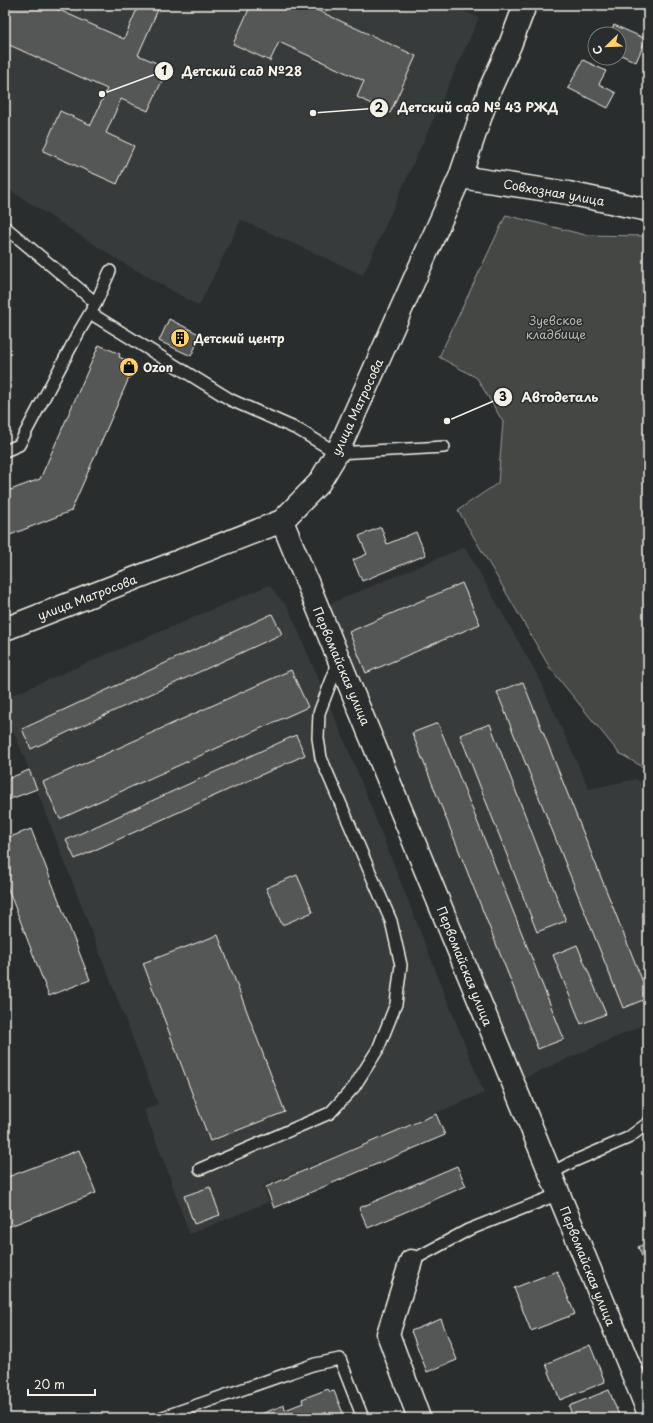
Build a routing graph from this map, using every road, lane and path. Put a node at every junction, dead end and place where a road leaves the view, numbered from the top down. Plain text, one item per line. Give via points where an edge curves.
1 (525, 5) edge
2 (460, 177) junction
3 (648, 210) edge
4 (5, 227) edge
5 (110, 271) dead end
6 (96, 303) junction
7 (90, 313) junction
8 (444, 447) dead end
9 (5, 451) edge
10 (337, 453) junction
11 (282, 521) junction
12 (5, 629) edge
13 (337, 655) junction
14 (648, 1123) edge
15 (200, 1169) dead end
16 (550, 1174) junction
17 (559, 1194) junction
18 (411, 1261) joint
19 (648, 1411) edge
20 (160, 1418) edge
21 (363, 1418) edge
22 (419, 1418) edge

1 - 2 street, улица Матросова via 490,89
2 - 3 street, Совхозная улица via 568,193
2 - 10 street, улица Матросова
4 - 6 lane
5 - 6 lane
6 - 7 lane
7 - 9 lane via 19,445
7 - 10 lane via 231,400 299,430
8 - 10 lane
10 - 11 street, улица Матросова via 319,483
11 - 12 street, улица Матросова
11 - 13 street, Первомайская улица
13 - 15 lane via 334,674 319,713 318,738 321,758 391,921 401,965 396,1004 378,1048 354,1087 330,1112
13 - 16 street, Первомайская улица
14 - 16 lane via 628,1138
16 - 17 street, Первомайская улица
17 - 18 lane via 468,1230
17 - 19 street, Первомайская улица
18 - 22 street via 388,1334
20 - 21 lane via 315,1364 340,1359

